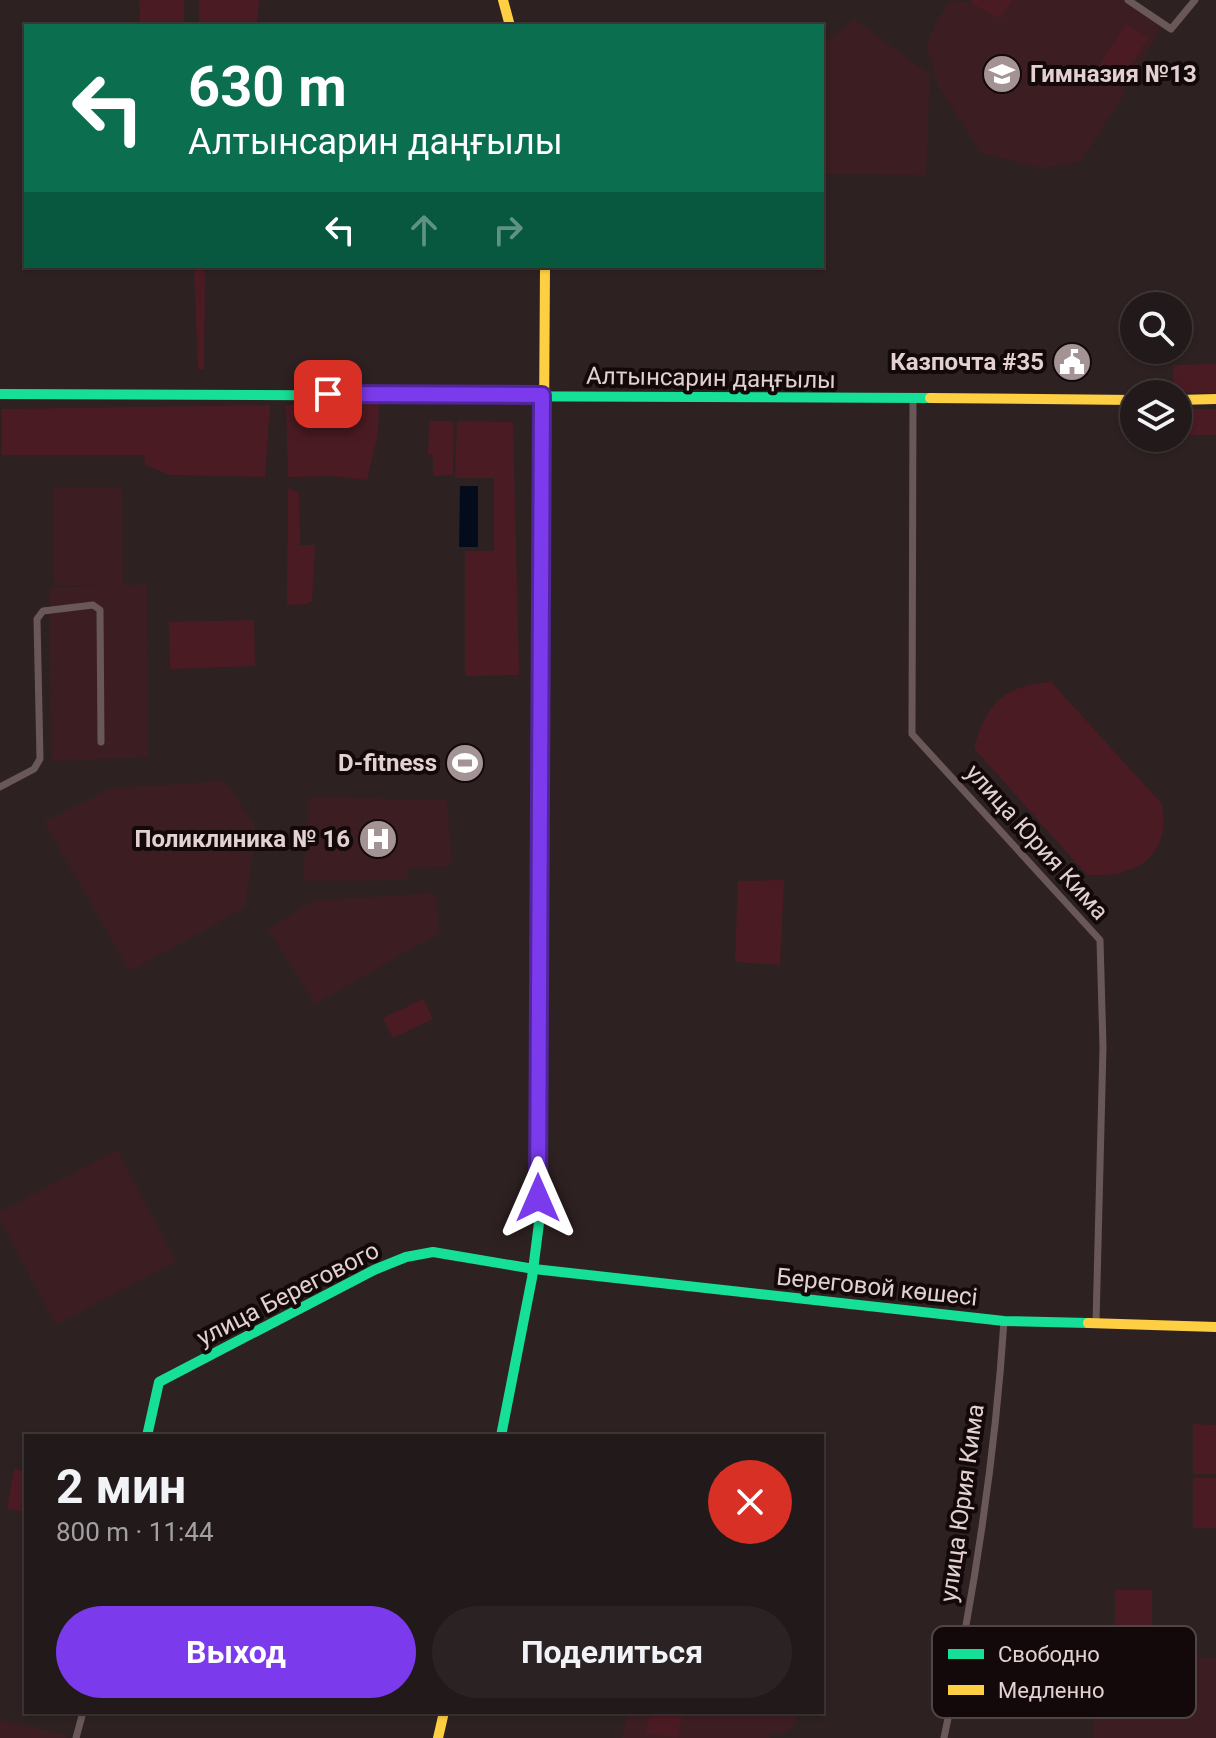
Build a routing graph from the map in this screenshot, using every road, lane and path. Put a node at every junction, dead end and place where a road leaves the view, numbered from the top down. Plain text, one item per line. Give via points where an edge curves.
1 (503, 0) edge
2 (1128, 0) edge
3 (1195, 0) edge
4 (509, 24) edge
5 (545, 268) edge
6 (0, 394) edge
7 (542, 395) junction
8 (1216, 399) edge
9 (913, 400) junction
10 (1120, 400) edge
11 (1192, 400) edge
12 (101, 742) dead end
13 (0, 787) edge
14 (534, 1269) junction
15 (1004, 1321) junction
16 (1096, 1323) junction
17 (1216, 1327) edge
18 (147, 1434) edge
19 (501, 1434) edge
20 (965, 1626) edge
21 (82, 1714) edge
22 (444, 1714) edge
23 (948, 1718) edge
24 (76, 1738) edge
25 (438, 1738) edge
26 (944, 1738) edge

1 - 4 main road
2 - 3 street via 1171,29
5 - 7 main road
6 - 7 main road, Алтынсарин даңғылы
7 - 9 main road, Алтынсарин даңғылы
7 - 14 main road via 539,1223
8 - 11 main road
9 - 10 main road, Алтынсарин даңғылы
9 - 16 street, улица Юрия Кима via 912,734 1100,940 1103,1047
12 - 13 street via 100,610 93,605 43,611 37,619 40,759 34,769
14 - 15 main road, Береговой көшесі
14 - 18 main road, улица Берегового via 433,1252 374,1270 159,1382
14 - 19 main road
15 - 16 main road, Береговой көшесі
15 - 20 street, улица Юрия Кима via 992,1455
16 - 17 main road, Береговой көшесі
21 - 24 street
22 - 25 main road
23 - 26 street, улица Юрия Кима

